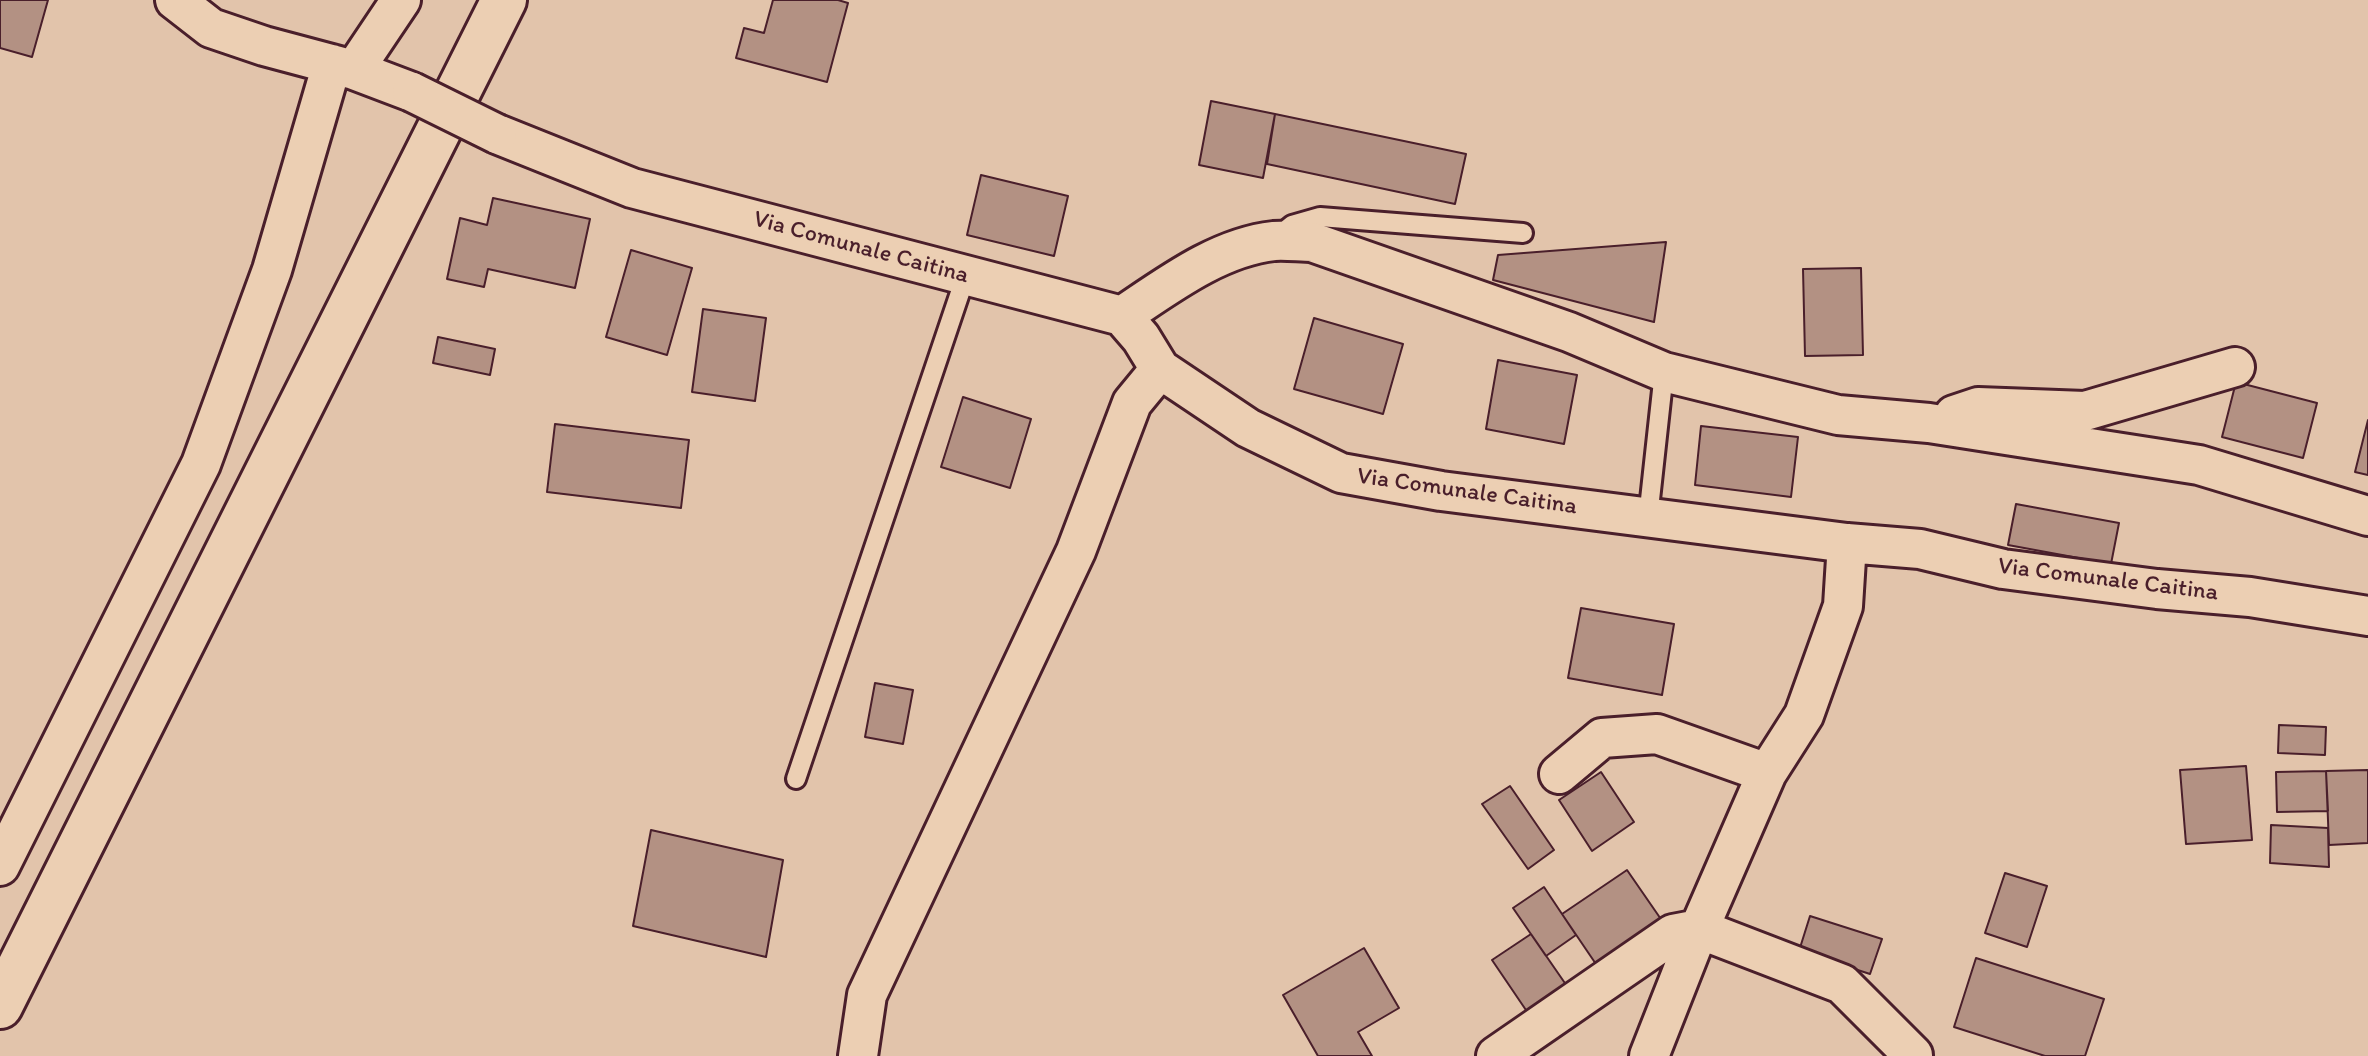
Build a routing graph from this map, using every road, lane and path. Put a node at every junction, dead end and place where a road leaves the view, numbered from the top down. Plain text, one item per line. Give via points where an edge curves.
1 (175, 0) edge
2 (401, 0) edge
3 (504, 0) edge
4 (343, 67) junction
5 (1523, 233) dead end
6 (1273, 241) junction
7 (966, 275) junction
8 (1122, 316) junction
9 (2235, 367) dead end
10 (1160, 369) junction
11 (1664, 372) junction
12 (1929, 423) junction
13 (2368, 516) edge
14 (1648, 518) junction
15 (1847, 543) junction
16 (2368, 616) edge
17 (1767, 773) junction
18 (1559, 774) dead end
19 (796, 779) dead end
20 (0, 866) edge
21 (1699, 929) junction
22 (0, 1006) edge
23 (1913, 1055) edge
24 (858, 1056) edge
25 (1496, 1056) edge
26 (1649, 1056) edge

1 - 4 street via 211,28
2 - 4 street
3 - 22 main road
4 - 7 street, Via Comunale Caitina, bridge via 632,188
4 - 20 street via 201,464
5 - 6 lane via 1320,217 1292,225
6 - 8 street via 1194,267
6 - 11 street via 1312,242 1569,332
7 - 8 street, Via Comunale Caitina
7 - 19 lane
8 - 10 street, Via Comunale Caitina
9 - 12 street via 2085,411 1978,407
10 - 14 street, Via Comunale Caitina via 1248,428 1341,473
10 - 24 street via 1132,403 1076,551 867,995
11 - 12 street via 1838,415
11 - 14 lane
12 - 13 street via 2199,465
14 - 15 street, Via Comunale Caitina
15 - 16 street, Via Comunale Caitina via 1920,549 2003,569
15 - 17 street via 1843,606 1804,715
17 - 18 street via 1657,734 1602,738
17 - 21 street
21 - 23 street via 1842,984
21 - 25 street via 1673,934
21 - 26 street

